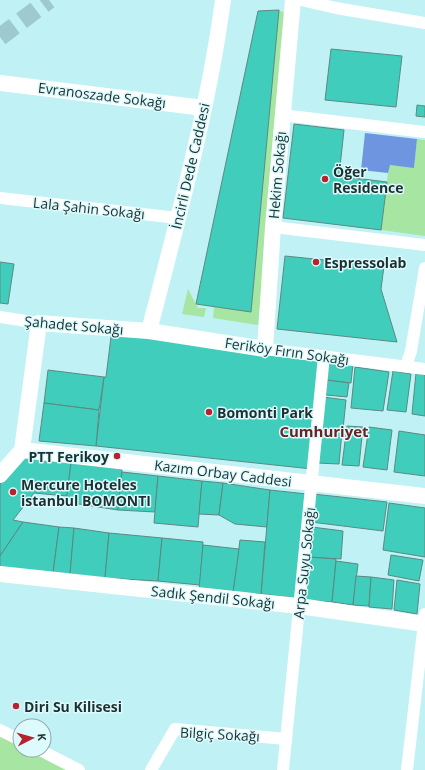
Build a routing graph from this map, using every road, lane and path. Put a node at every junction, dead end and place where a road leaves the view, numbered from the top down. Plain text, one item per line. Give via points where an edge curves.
1 (223, 0) edge
2 (293, 0) edge
3 (301, 0) edge
4 (425, 22) edge
5 (0, 83) edge
6 (204, 108) junction
7 (282, 115) junction
8 (425, 132) edge
9 (0, 198) edge
10 (178, 218) junction
11 (273, 227) junction
12 (425, 245) edge
13 (425, 268) edge
14 (0, 318) edge
15 (39, 323) junction
16 (148, 331) junction
17 (265, 349) junction
18 (324, 356) junction
19 (406, 366) junction
20 (425, 369) edge
21 (22, 450) junction
22 (0, 475) edge
23 (312, 483) junction
24 (425, 496) edge
25 (0, 574) edge
26 (299, 606) junction
27 (425, 621) edge
28 (0, 730) edge
29 (12, 736) edge
30 (286, 738) junction
31 (52, 756) edge
32 (80, 770) edge
33 (151, 770) edge
34 (283, 770) edge
35 (407, 770) edge

1 - 6 main road, İncirli Dede Caddesi via 216,54
2 - 7 main road, Hekim Sokağı
3 - 4 street
5 - 6 main road, Evranoszade Sokağı
6 - 10 main road, İncirli Dede Caddesi
7 - 8 street
7 - 11 main road, Hekim Sokağı
9 - 10 street, Lala Şahin Sokağı
10 - 16 main road, İncirli Dede Caddesi
11 - 12 street
11 - 17 main road, Hekim Sokağı
13 - 19 street via 411,351
14 - 15 street, Şahadet Sokağı
15 - 16 main road, Şahadet Sokağı
15 - 21 main road
16 - 17 main road, Feriköy Fırın Sokağı
17 - 18 street, Feriköy Fırın Sokağı
18 - 19 street, Feriköy Fırın Sokağı
18 - 23 street, Arpa Suyu Sokağı
19 - 20 street, Feriköy Fırın Sokağı
21 - 22 main road
21 - 23 main road, Kazım Orbay Caddesi
23 - 24 main road, Kazım Orbay Caddesi
23 - 26 street, Arpa Suyu Sokağı
25 - 26 main road, Sadık Şendil Sokağı
26 - 27 main road, Sadık Şendil Sokağı
26 - 30 street, Arpa Suyu Sokağı
27 - 35 street
28 - 29 street
30 - 33 street, Bilgiç Sokağı via 175,730
30 - 34 street, Arpa Suyu Sokağı
31 - 32 street

